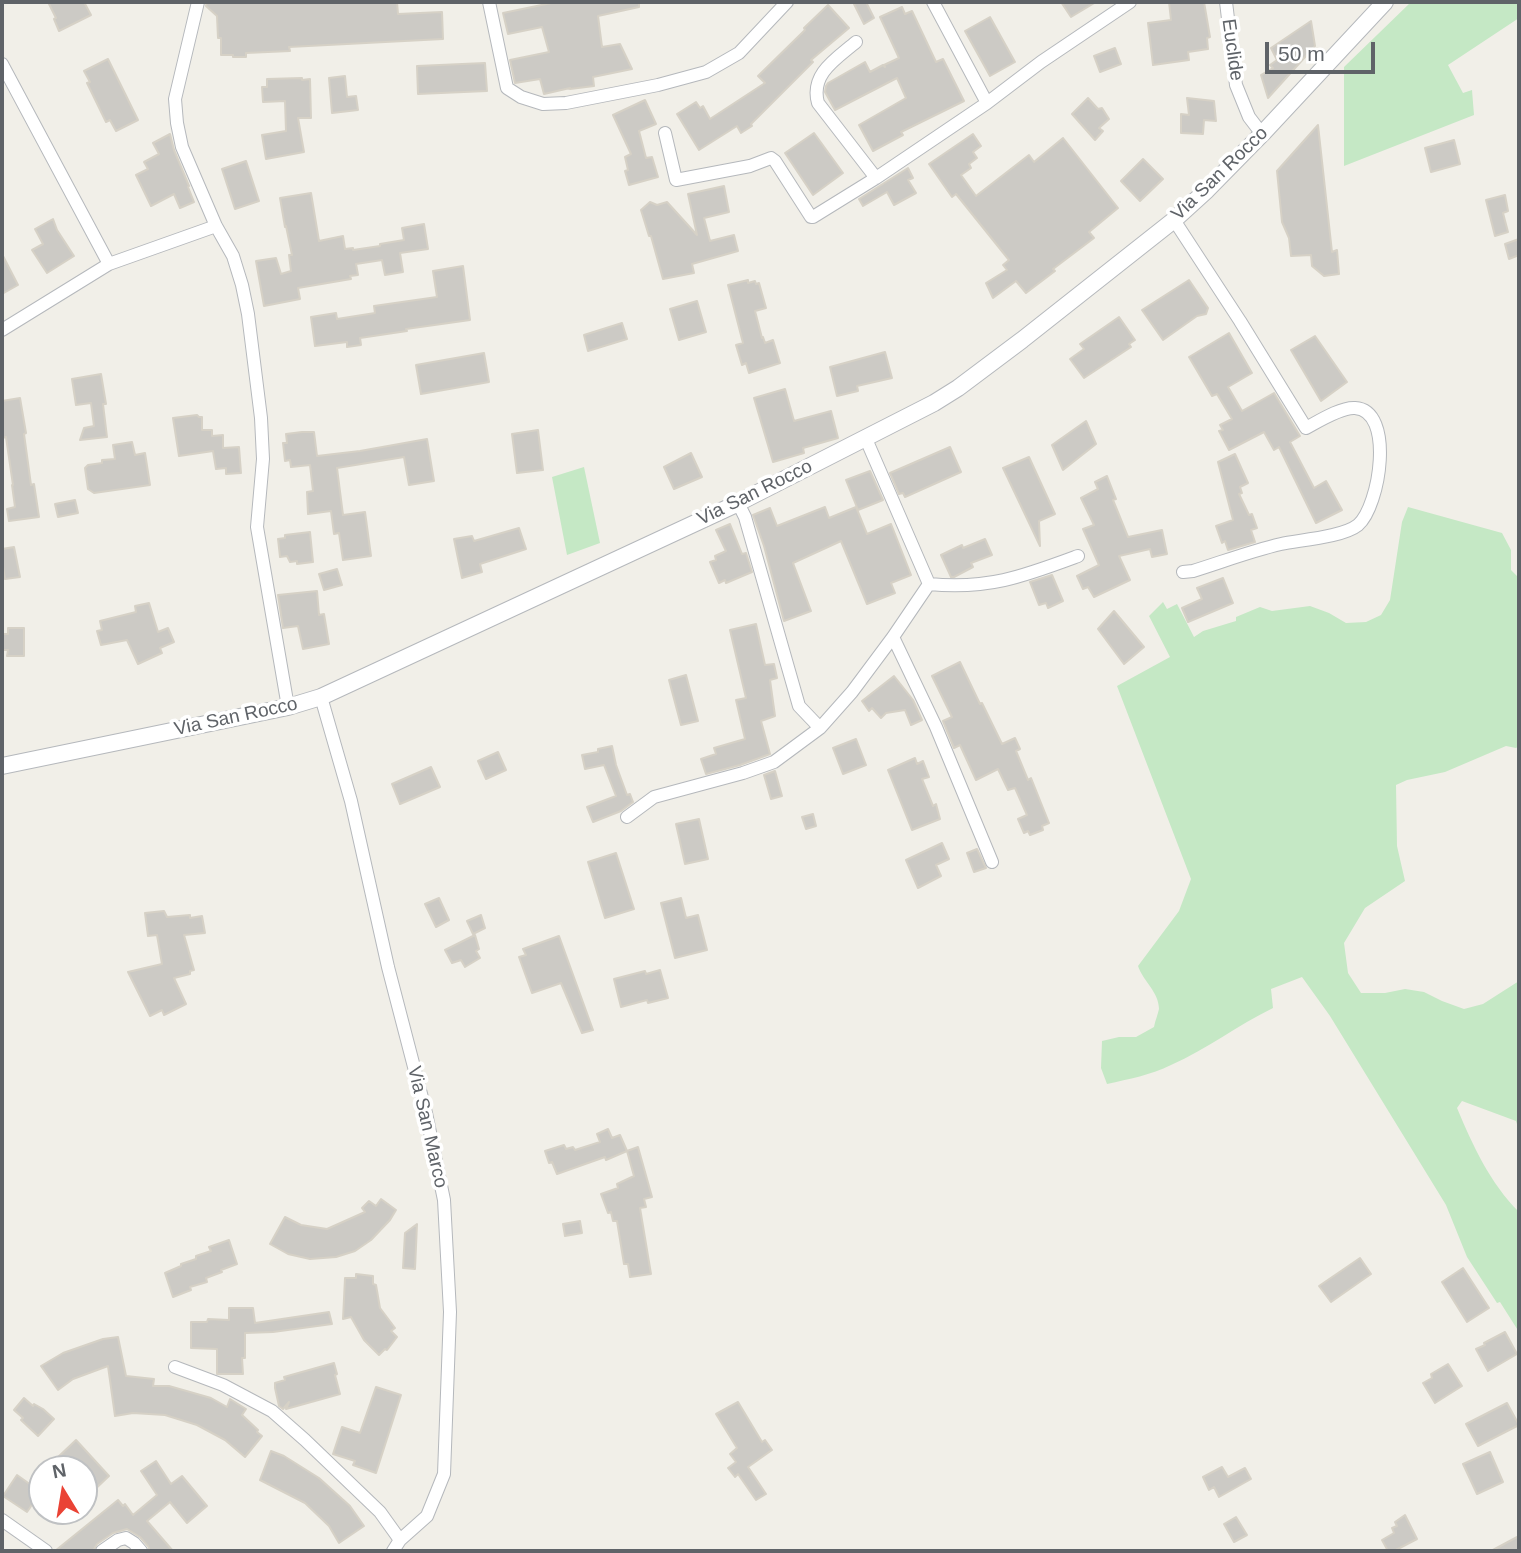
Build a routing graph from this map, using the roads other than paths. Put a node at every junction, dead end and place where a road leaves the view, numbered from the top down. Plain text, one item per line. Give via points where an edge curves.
1 (198, 2) edge
2 (489, 2) edge
3 (786, 2) edge
4 (933, 2) edge
5 (1130, 2) edge
6 (1226, 2) edge
7 (1385, 2) edge
8 (856, 42) dead end
9 (2, 64) edge
10 (987, 103) junction
11 (665, 133) dead end
12 (1262, 134) junction
13 (876, 178) junction
14 (1174, 220) junction
15 (216, 226) junction
16 (109, 264) junction
17 (2, 330) edge
18 (866, 439) junction
19 (738, 503) junction
20 (1078, 556) dead end
21 (1183, 572) dead end
22 (929, 584) junction
23 (893, 637) junction
24 (321, 697) junction
25 (288, 706) junction
26 (820, 728) junction
27 (2, 766) edge
28 (627, 817) dead end
29 (992, 862) dead end
30 (175, 1367) dead end
31 (2, 1520) edge
32 (396, 1546) edge
33 (46, 1551) edge
34 (102, 1551) edge
35 (141, 1551) edge

1 - 15 street via 176,99 177,123 182,147
2 - 3 street via 507,88 543,104 706,72 739,53
4 - 10 street
5 - 10 street
6 - 12 street, Euclide via 1236,85 1249,117
7 - 12 street, Via San Rocco
8 - 13 street via 825,69 816,82 815,94
9 - 16 street
10 - 13 street
11 - 13 street via 676,180 771,159 813,217
12 - 14 street, Via San Rocco
14 - 18 street, Via San Rocco via 958,388
14 - 21 street via 1306,428 1354,407 1370,415 1379,435 1380,475 1372,505 1359,524 1344,532
15 - 16 street
15 - 25 street via 233,256 248,314 263,459 257,527
16 - 17 street
18 - 19 street, Via San Rocco
18 - 22 street
19 - 24 street, Via San Rocco
19 - 26 street via 799,706
20 - 22 street via 1024,576 985,584
22 - 23 street
23 - 26 street
23 - 29 street
24 - 25 street, Via San Rocco
24 - 32 street, Via San Marco via 351,801 444,1199 450,1312 444,1474 427,1516
25 - 27 street, Via San Rocco
26 - 28 street via 774,762 654,797
30 - 32 street via 272,1411 380,1511
31 - 33 street
34 - 35 street via 126,1538

